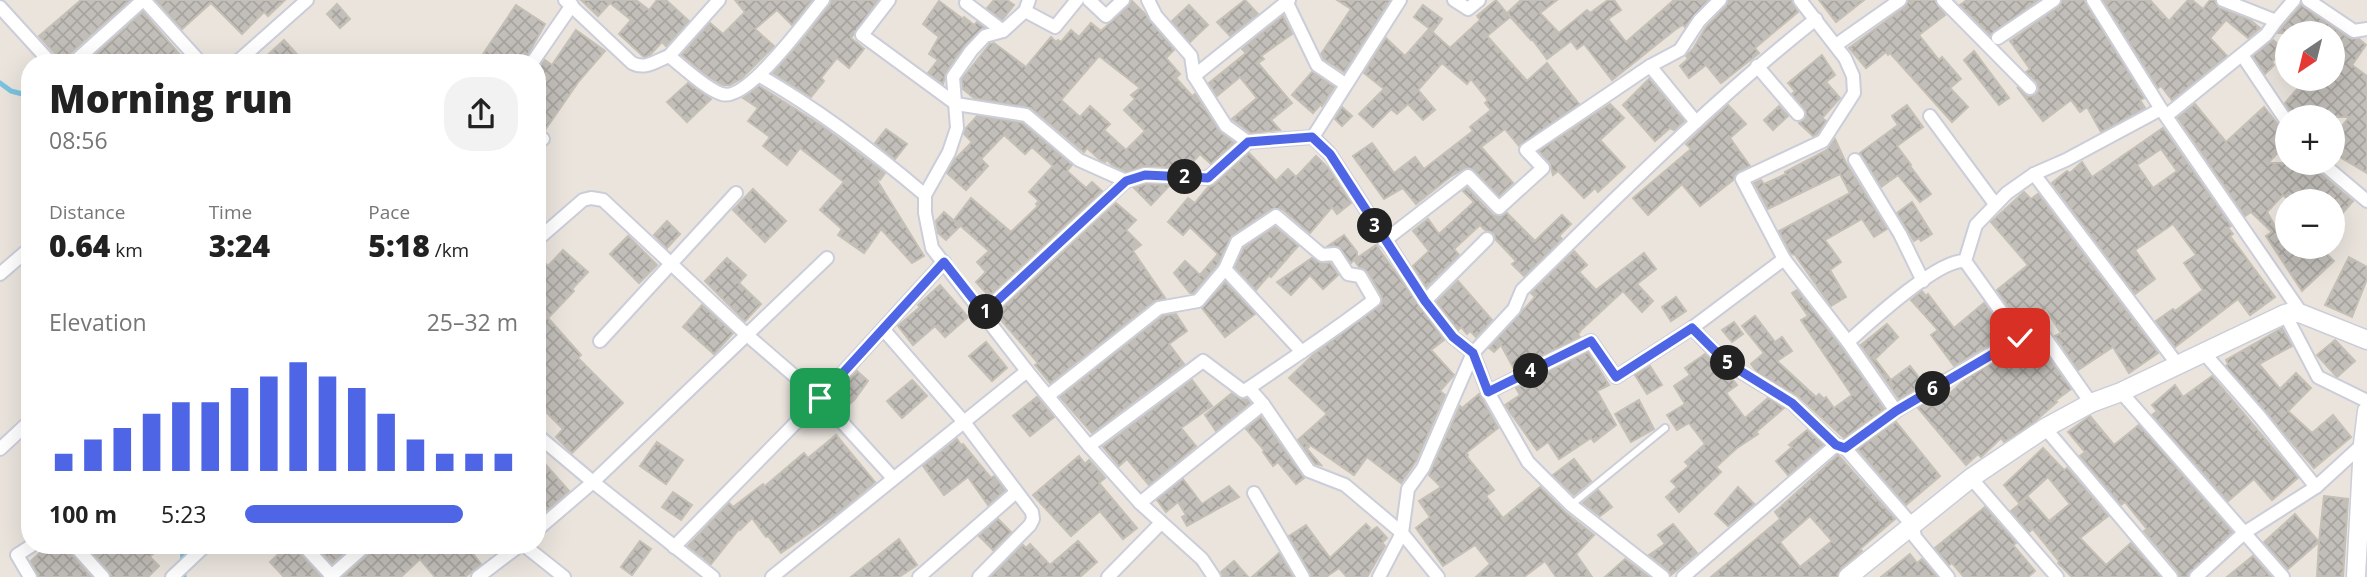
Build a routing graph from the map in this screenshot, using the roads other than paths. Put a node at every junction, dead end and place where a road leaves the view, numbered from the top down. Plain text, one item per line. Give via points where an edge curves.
1 (144, 0) edge
2 (307, 0) edge
3 (719, 0) edge
4 (823, 0) edge
5 (888, 0) edge
6 (1077, 0) edge
7 (1088, 0) edge
8 (1123, 0) edge
9 (1149, 0) edge
10 (1400, 0) edge
11 (1454, 0) edge
12 (1479, 0) edge
13 (1720, 0) edge
14 (1800, 0) edge
15 (1943, 0) edge
16 (2054, 0) edge
17 (2094, 0) edge
18 (2223, 0) edge
19 (2294, 0) edge
20 (2308, 0) edge
21 (1288, 1) edge
22 (1898, 1) edge
23 (568, 2) edge
24 (966, 3) dead end
25 (1027, 5) edge
26 (0, 7) edge
27 (1816, 19) junction
28 (2276, 21) joint
29 (2275, 22) edge
30 (2367, 29) edge
31 (1003, 31) junction
32 (1998, 38) dead end
33 (1836, 45) junction
34 (43, 54) edge
35 (83, 54) edge
36 (193, 54) edge
37 (246, 54) edge
38 (537, 54) edge
39 (2242, 55) junction
40 (669, 56) junction
41 (1650, 66) junction
42 (1757, 66) junction
43 (760, 76) junction
44 (1194, 76) junction
45 (1345, 84) junction
46 (2030, 88) dead end
47 (956, 104) junction
48 (2276, 105) edge
49 (2164, 112) junction
50 (1798, 114) dead end
51 (1930, 116) dead end
52 (1696, 122) junction
53 (1312, 137) junction
54 (1248, 142) junction
55 (1855, 160) dead end
56 (2034, 174) junction
57 (2336, 175) edge
58 (1126, 181) junction
59 (736, 193) dead end
60 (925, 195) junction
61 (2367, 201) edge
62 (1995, 204) junction
63 (546, 232) edge
64 (1487, 239) dead end
65 (1384, 241) junction
66 (21, 258) edge
67 (827, 258) dead end
68 (1784, 259) junction
69 (1965, 261) junction
70 (944, 262) junction
71 (672, 265) junction
72 (1225, 269) junction
73 (0, 275) edge
74 (1923, 281) junction
75 (1425, 301) junction
76 (984, 313) junction
77 (2293, 314) junction
78 (1692, 328) junction
79 (883, 329) junction
80 (747, 335) junction
81 (2020, 338) junction
82 (2367, 340) edge
83 (600, 341) dead end
84 (1848, 342) junction
85 (1302, 352) junction
86 (2203, 352) junction
87 (1473, 353) junction
88 (2178, 365) junction
89 (1027, 371) junction
90 (1249, 388) junction
91 (1488, 392) junction
92 (2121, 392) junction
93 (1049, 395) junction
94 (820, 398) junction
95 (2367, 401) edge
96 (2091, 402) junction
97 (1263, 404) junction
98 (1896, 411) junction
99 (2367, 411) edge
100 (964, 422) junction
101 (1665, 428) dead end
102 (2045, 428) junction
103 (21, 429) edge
104 (546, 443) edge
105 (2363, 444) junction
106 (1089, 446) junction
107 (1841, 447) junction
108 (0, 449) edge
109 (893, 478) junction
110 (1971, 478) junction
111 (593, 482) junction
112 (2316, 488) junction
113 (1015, 493) junction
114 (1254, 493) dead end
115 (2363, 497) edge
116 (1140, 503) junction
117 (1570, 505) junction
118 (546, 522) edge
119 (1161, 523) junction
120 (1913, 526) junction
121 (1402, 533) junction
122 (2244, 533) junction
123 (674, 547) junction
124 (21, 552) edge
125 (82, 554) edge
126 (196, 554) edge
127 (311, 554) edge
128 (356, 554) edge
129 (508, 554) edge
130 (535, 554) edge
131 (331, 576) edge
132 (30, 577) edge
133 (103, 577) edge
134 (172, 577) edge
135 (478, 577) edge
136 (564, 577) edge
137 (713, 577) edge
138 (772, 577) edge
139 (919, 577) edge
140 (979, 577) edge
141 (1108, 577) edge
142 (1214, 577) edge
143 (1303, 577) edge
144 (1379, 577) edge
145 (1438, 577) edge
146 (1662, 577) edge
147 (1683, 577) edge
148 (1848, 577) edge
149 (1948, 577) edge
150 (2057, 577) edge
151 (2171, 577) edge
152 (2196, 577) edge
153 (2283, 577) edge
154 (2356, 577) edge

1 - 35 street
1 - 36 street
2 - 37 street
3 - 40 street
4 - 43 street
5 - 47 street via 862,35
6 - 25 street via 1055,27
7 - 8 street via 1106,16
9 - 44 street via 1156,16 1191,56
10 - 45 street
11 - 12 street via 1468,9
13 - 41 street via 1680,50
14 - 27 street
15 - 46 street
16 - 32 street
17 - 49 street
18 - 28 street
19 - 28 street
20 - 30 street via 2354,31
21 - 44 street
21 - 45 street via 1317,65
22 - 33 street
23 - 38 street
23 - 40 street via 632,63 645,66
24 - 31 street
25 - 31 street
26 - 34 street
27 - 33 street
27 - 42 street
29 - 39 street
31 - 47 street via 985,36 953,77
33 - 68 street via 1853,76 1854,93 1822,141 1742,179
39 - 48 street
39 - 49 street
40 - 43 street via 721,94 735,94
41 - 52 street
41 - 65 street via 1526,150 1543,168 1499,208 1468,176
42 - 50 street
42 - 52 street
43 - 60 street via 843,128
44 - 54 street via 1226,126
45 - 53 street
47 - 58 street via 1026,115 1079,160
47 - 60 street via 953,140
49 - 56 street
49 - 77 street
51 - 62 street
52 - 87 street via 1522,290 1514,309
53 - 54 street
53 - 65 street via 1330,154
54 - 58 street via 1208,178 1145,175
55 - 74 street
56 - 62 street
56 - 88 street
57 - 61 street
58 - 76 street
59 - 71 street
60 - 70 street via 932,248
62 - 69 street via 1976,225
63 - 71 street via 583,200 603,200
64 - 75 street
65 - 75 street
66 - 73 street
67 - 80 street
68 - 78 street
68 - 84 street
69 - 74 street via 1951,262
69 - 81 street
70 - 76 street
70 - 79 street
71 - 80 street
71 - 83 street
72 - 85 street
72 - 85 street via 1237,242 1276,216 1322,255 1335,254 1348,274 1360,276 1374,300
72 - 93 street via 1198,300 1159,308
74 - 84 street
75 - 87 street via 1453,337
76 - 89 street
77 - 82 main road
77 - 86 main road
77 - 95 street via 2318,377
78 - 91 street via 1616,377 1591,341
78 - 107 street via 1726,362 1792,403
79 - 94 street
79 - 100 street
80 - 94 street
80 - 111 street
81 - 96 street via 2037,326
81 - 98 street
84 - 98 street
85 - 90 street
86 - 88 main road
86 - 112 street
87 - 91 street
87 - 121 street via 1423,468 1408,489
88 - 92 main road
89 - 93 street
89 - 100 street
90 - 97 street
90 - 106 street via 1242,391 1203,361
91 - 117 street via 1528,462
92 - 96 main road
92 - 122 street
93 - 106 street
94 - 109 street
94 - 123 street
96 - 102 main road
97 - 116 street
97 - 121 street via 1309,471 1345,485
98 - 107 street
99 - 105 main road
100 - 109 street
100 - 113 street
101 - 117 lane
102 - 110 main road
102 - 151 street
103 - 108 street
104 - 111 street
105 - 112 street
105 - 115 main road
106 - 116 street
107 - 120 street
107 - 147 street
109 - 138 street
110 - 120 main road
110 - 150 street
111 - 118 street
111 - 123 street
112 - 122 street
113 - 139 street
113 - 140 street via 1033,519
114 - 143 street
115 - 154 main road
116 - 119 street
117 - 146 street
119 - 141 street
119 - 142 street via 1202,558
120 - 148 main road
120 - 149 street via 1915,537
121 - 144 street
121 - 145 street
122 - 152 street
122 - 153 street
123 - 137 street
124 - 132 street via 17,555
125 - 133 street
126 - 134 street
127 - 131 street
128 - 131 street
129 - 135 street
130 - 136 street

